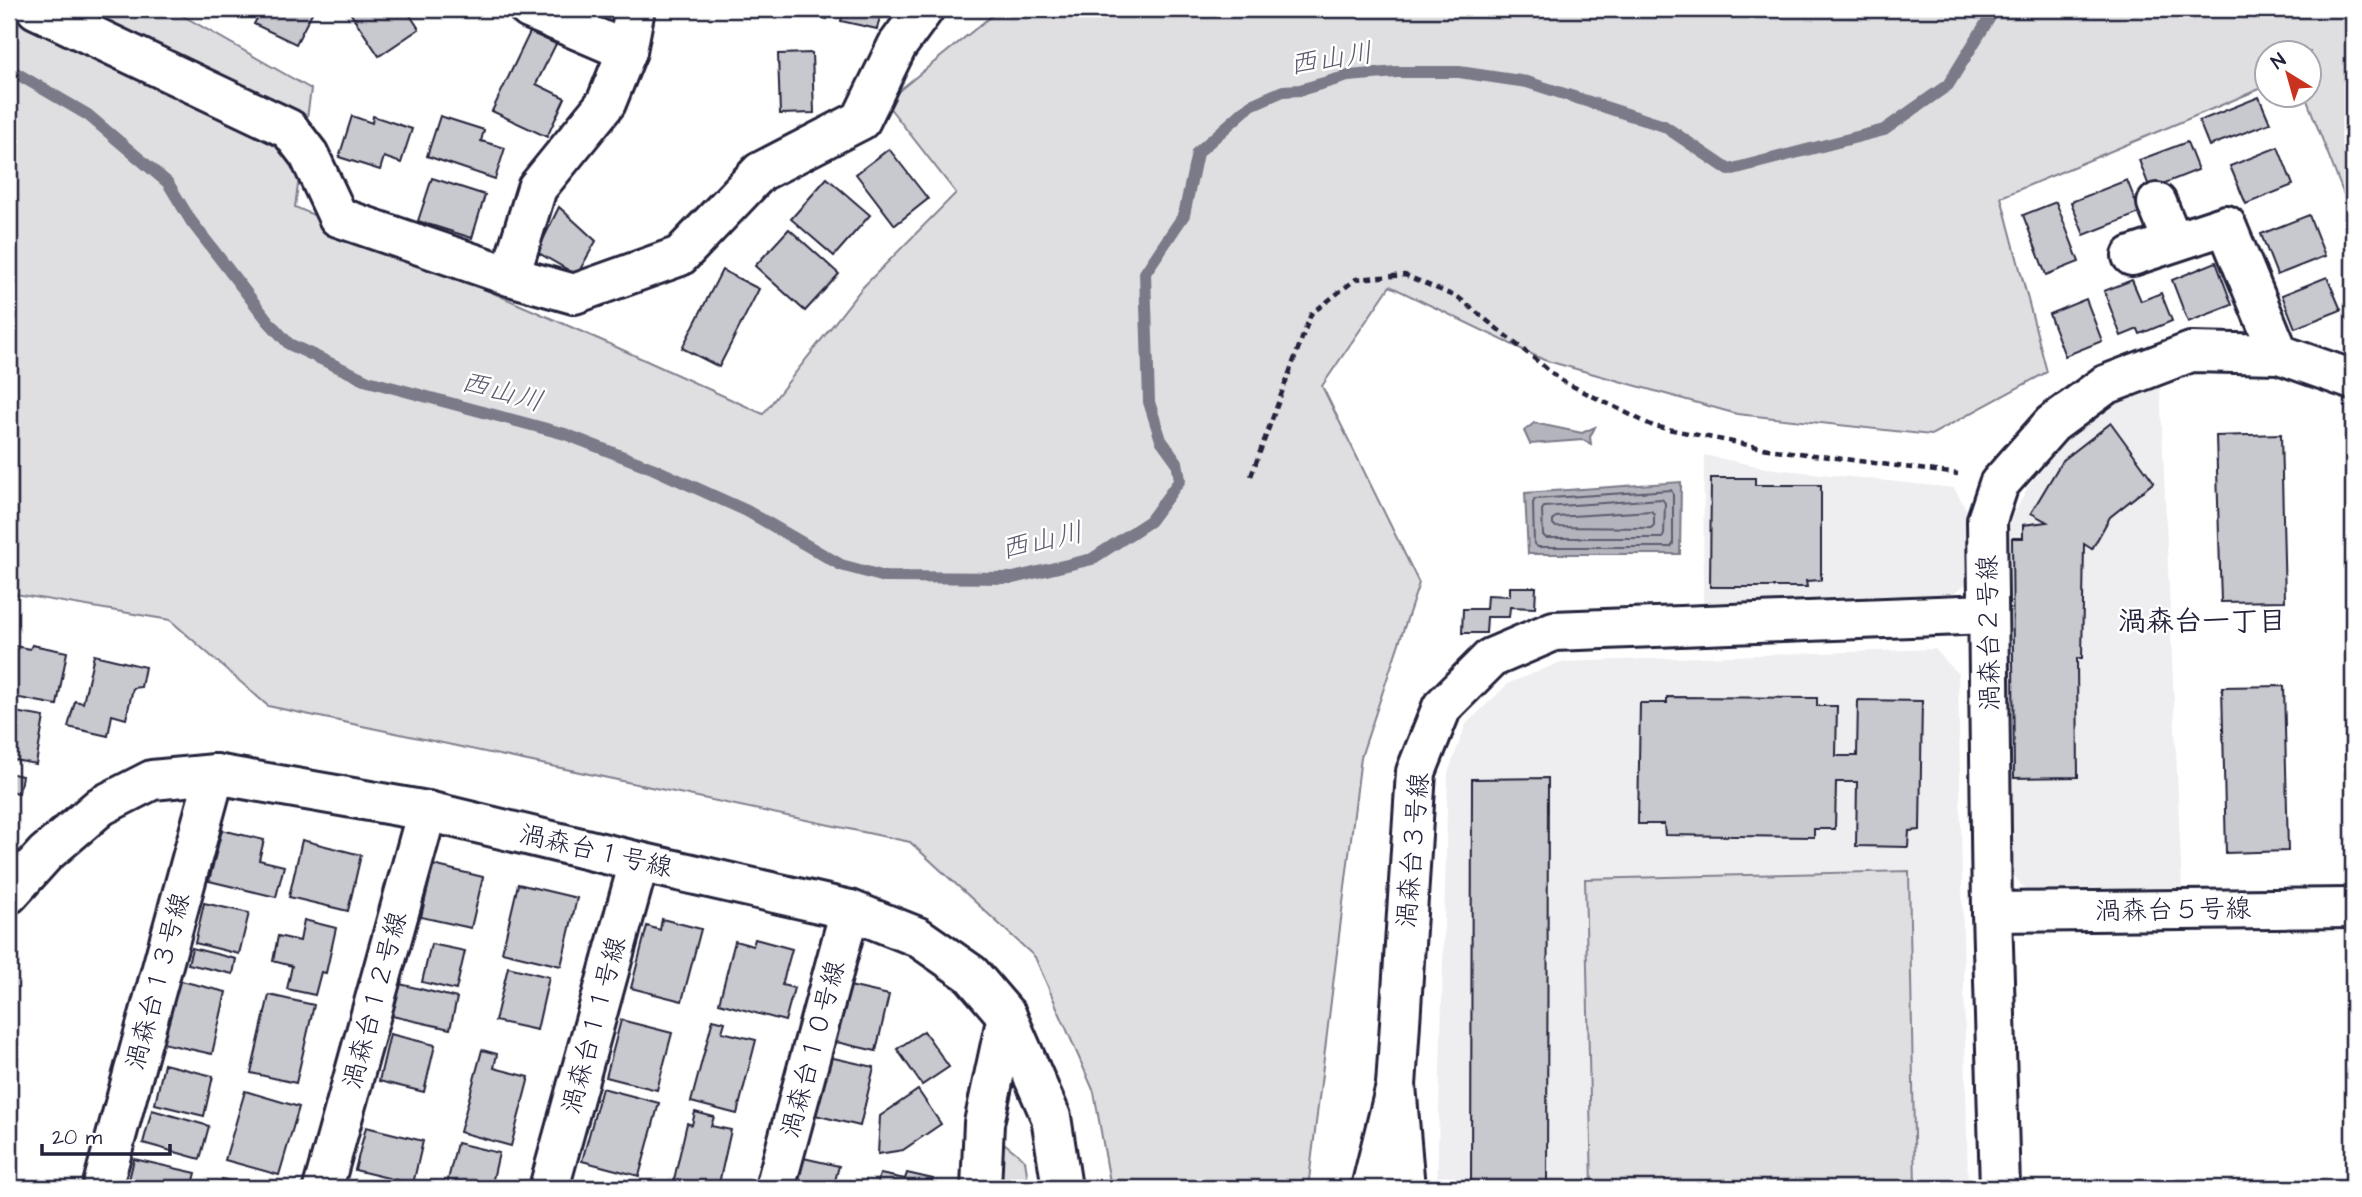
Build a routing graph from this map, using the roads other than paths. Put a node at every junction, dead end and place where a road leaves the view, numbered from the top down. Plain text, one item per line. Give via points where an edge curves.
1 (36, 9) edge
2 (528, 9) edge
3 (635, 9) edge
4 (924, 9) edge
5 (627, 51) junction
6 (2157, 203) dead end
7 (2173, 242) junction
8 (2132, 256) dead end
9 (510, 276) junction
10 (2280, 354) junction
11 (2353, 380) edge
12 (1988, 614) junction
13 (215, 774) junction
14 (428, 811) junction
15 (639, 862) junction
16 (9, 894) edge
17 (2353, 908) edge
18 (850, 909) junction
19 (1992, 912) junction
20 (1007, 1016) junction
21 (1396, 1086) junction
22 (102, 1188) edge
23 (323, 1188) edge
24 (549, 1188) edge
25 (775, 1188) edge
26 (981, 1188) edge
27 (1062, 1188) edge
28 (1371, 1188) edge
29 (1405, 1188) edge
30 (2000, 1188) edge

1 - 9 street via 289,130 309,155 338,217
2 - 5 street
3 - 5 street
4 - 9 street via 897,46 861,120 761,172 680,256 574,294
5 - 9 street via 607,103 537,188
6 - 7 street
7 - 8 street
7 - 10 street via 2226,225
10 - 11 street, 渦森台２号線
10 - 12 street, 渦森台２号線 via 2191,352 2105,385 2052,424 1999,484 1987,520
12 - 19 street, 渦森台２号線
12 - 21 street, 渦森台３号線 via 1554,631 1492,658 1442,707 1416,772
13 - 14 street, 渦森台１号線
13 - 16 street, 渦森台１号線 via 152,780 101,806 45,854
13 - 22 street, 渦森台１３号線
14 - 15 street, 渦森台１号線
14 - 23 street, 渦森台１２号線
15 - 18 street, 渦森台１号線
15 - 24 street, 渦森台１１号線
17 - 19 street, 渦森台５号線
18 - 20 street, 渦森台１号線 via 918,937 971,974
18 - 25 street, 渦森台１０号線
19 - 30 street, 渦森台２号線
20 - 26 street via 984,1123
20 - 27 street, 渦森台１号線 via 1051,1117
21 - 28 street, 渦森台３号線
21 - 29 street

